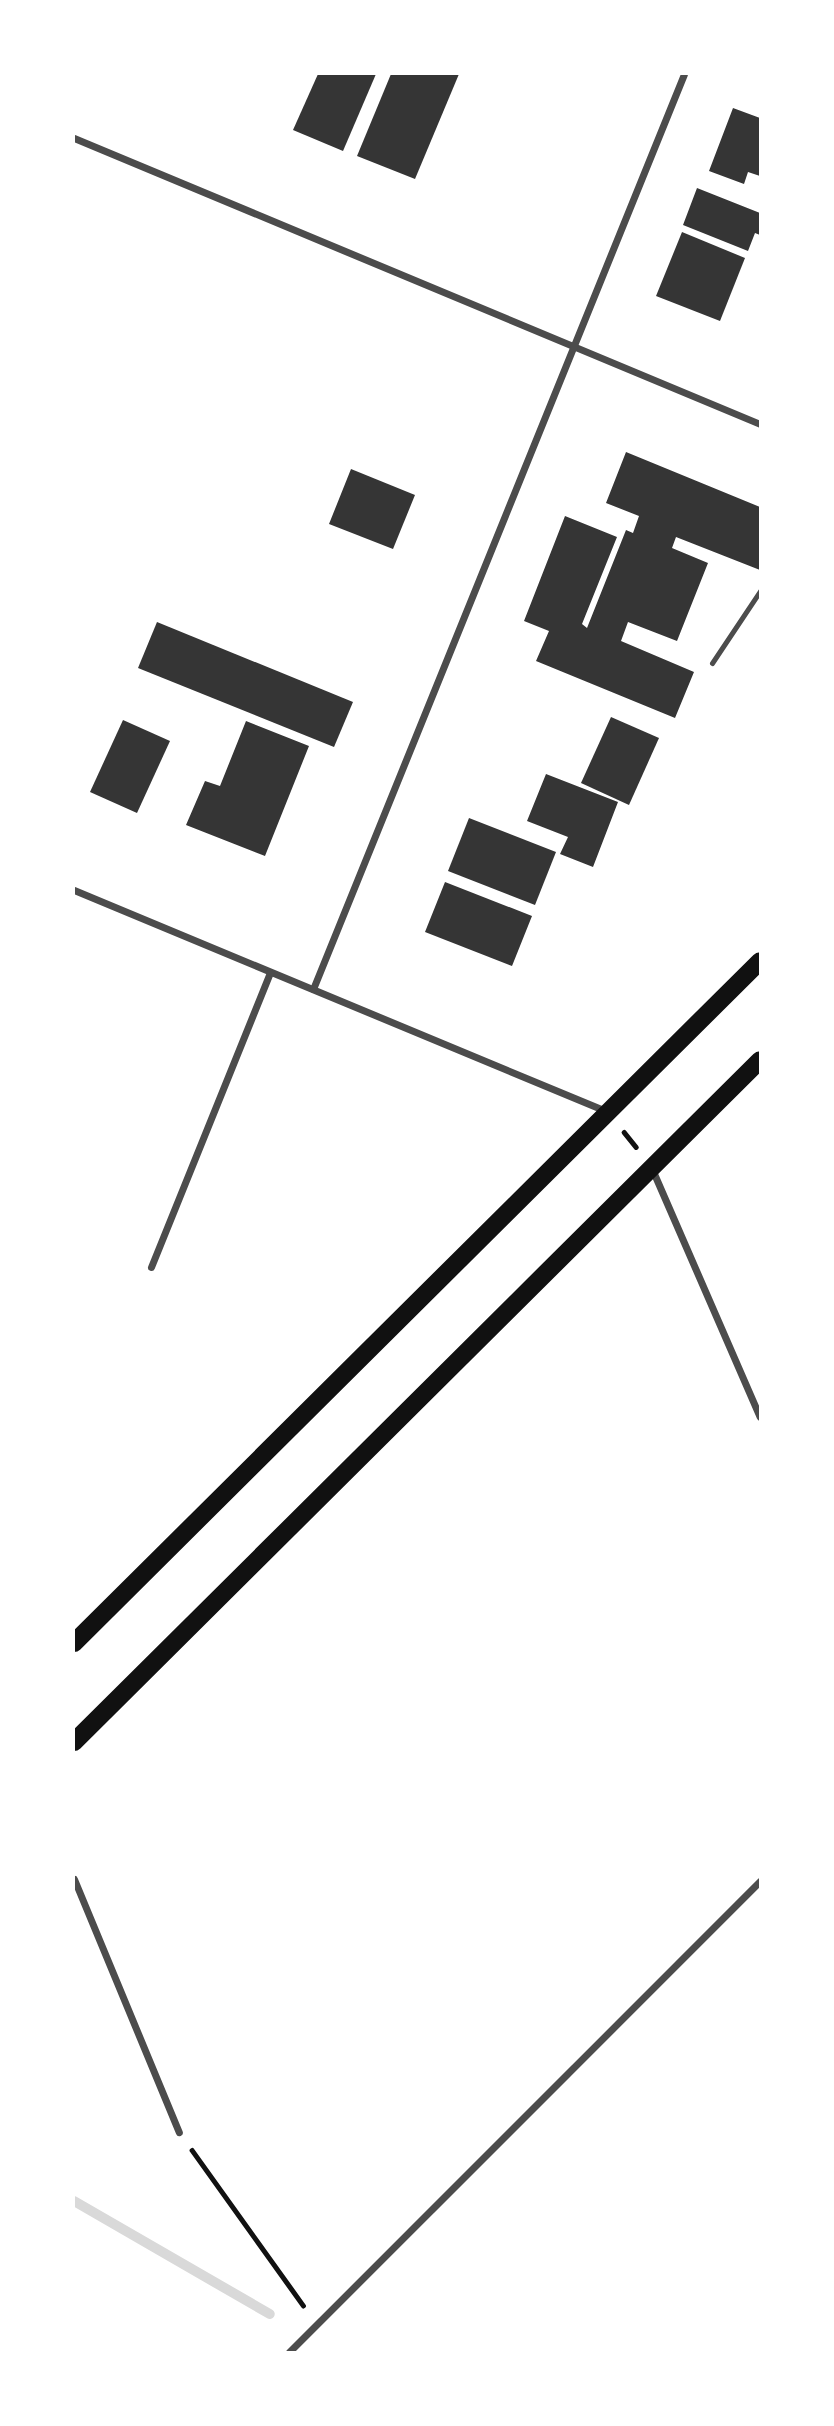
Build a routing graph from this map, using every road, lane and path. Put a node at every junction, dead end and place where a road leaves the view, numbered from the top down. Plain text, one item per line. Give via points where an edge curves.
1 (684, 74) edge
2 (74, 138) edge
3 (573, 346) junction
4 (761, 424) edge
5 (761, 591) edge
6 (712, 663) dead end
7 (74, 890) edge
8 (761, 961) edge
9 (270, 972) junction
10 (313, 989) junction
11 (761, 1060) edge
12 (609, 1112) junction
13 (652, 1168) junction
14 (151, 1267) dead end
15 (761, 1417) edge
16 (74, 1643) edge
17 (74, 1742) edge
18 (74, 1879) edge
19 (761, 1881) edge
20 (180, 2132) joint
21 (316, 2323) junction
22 (289, 2353) edge

1 - 3 street
2 - 3 street
3 - 4 street
3 - 10 street
5 - 6 lane
7 - 9 street
8 - 12 main road
9 - 10 street
9 - 14 street
10 - 12 street
11 - 13 main road
12 - 13 path
12 - 16 main road
13 - 15 street
13 - 17 main road
18 - 20 street
19 - 21 street
20 - 21 path
21 - 22 street

